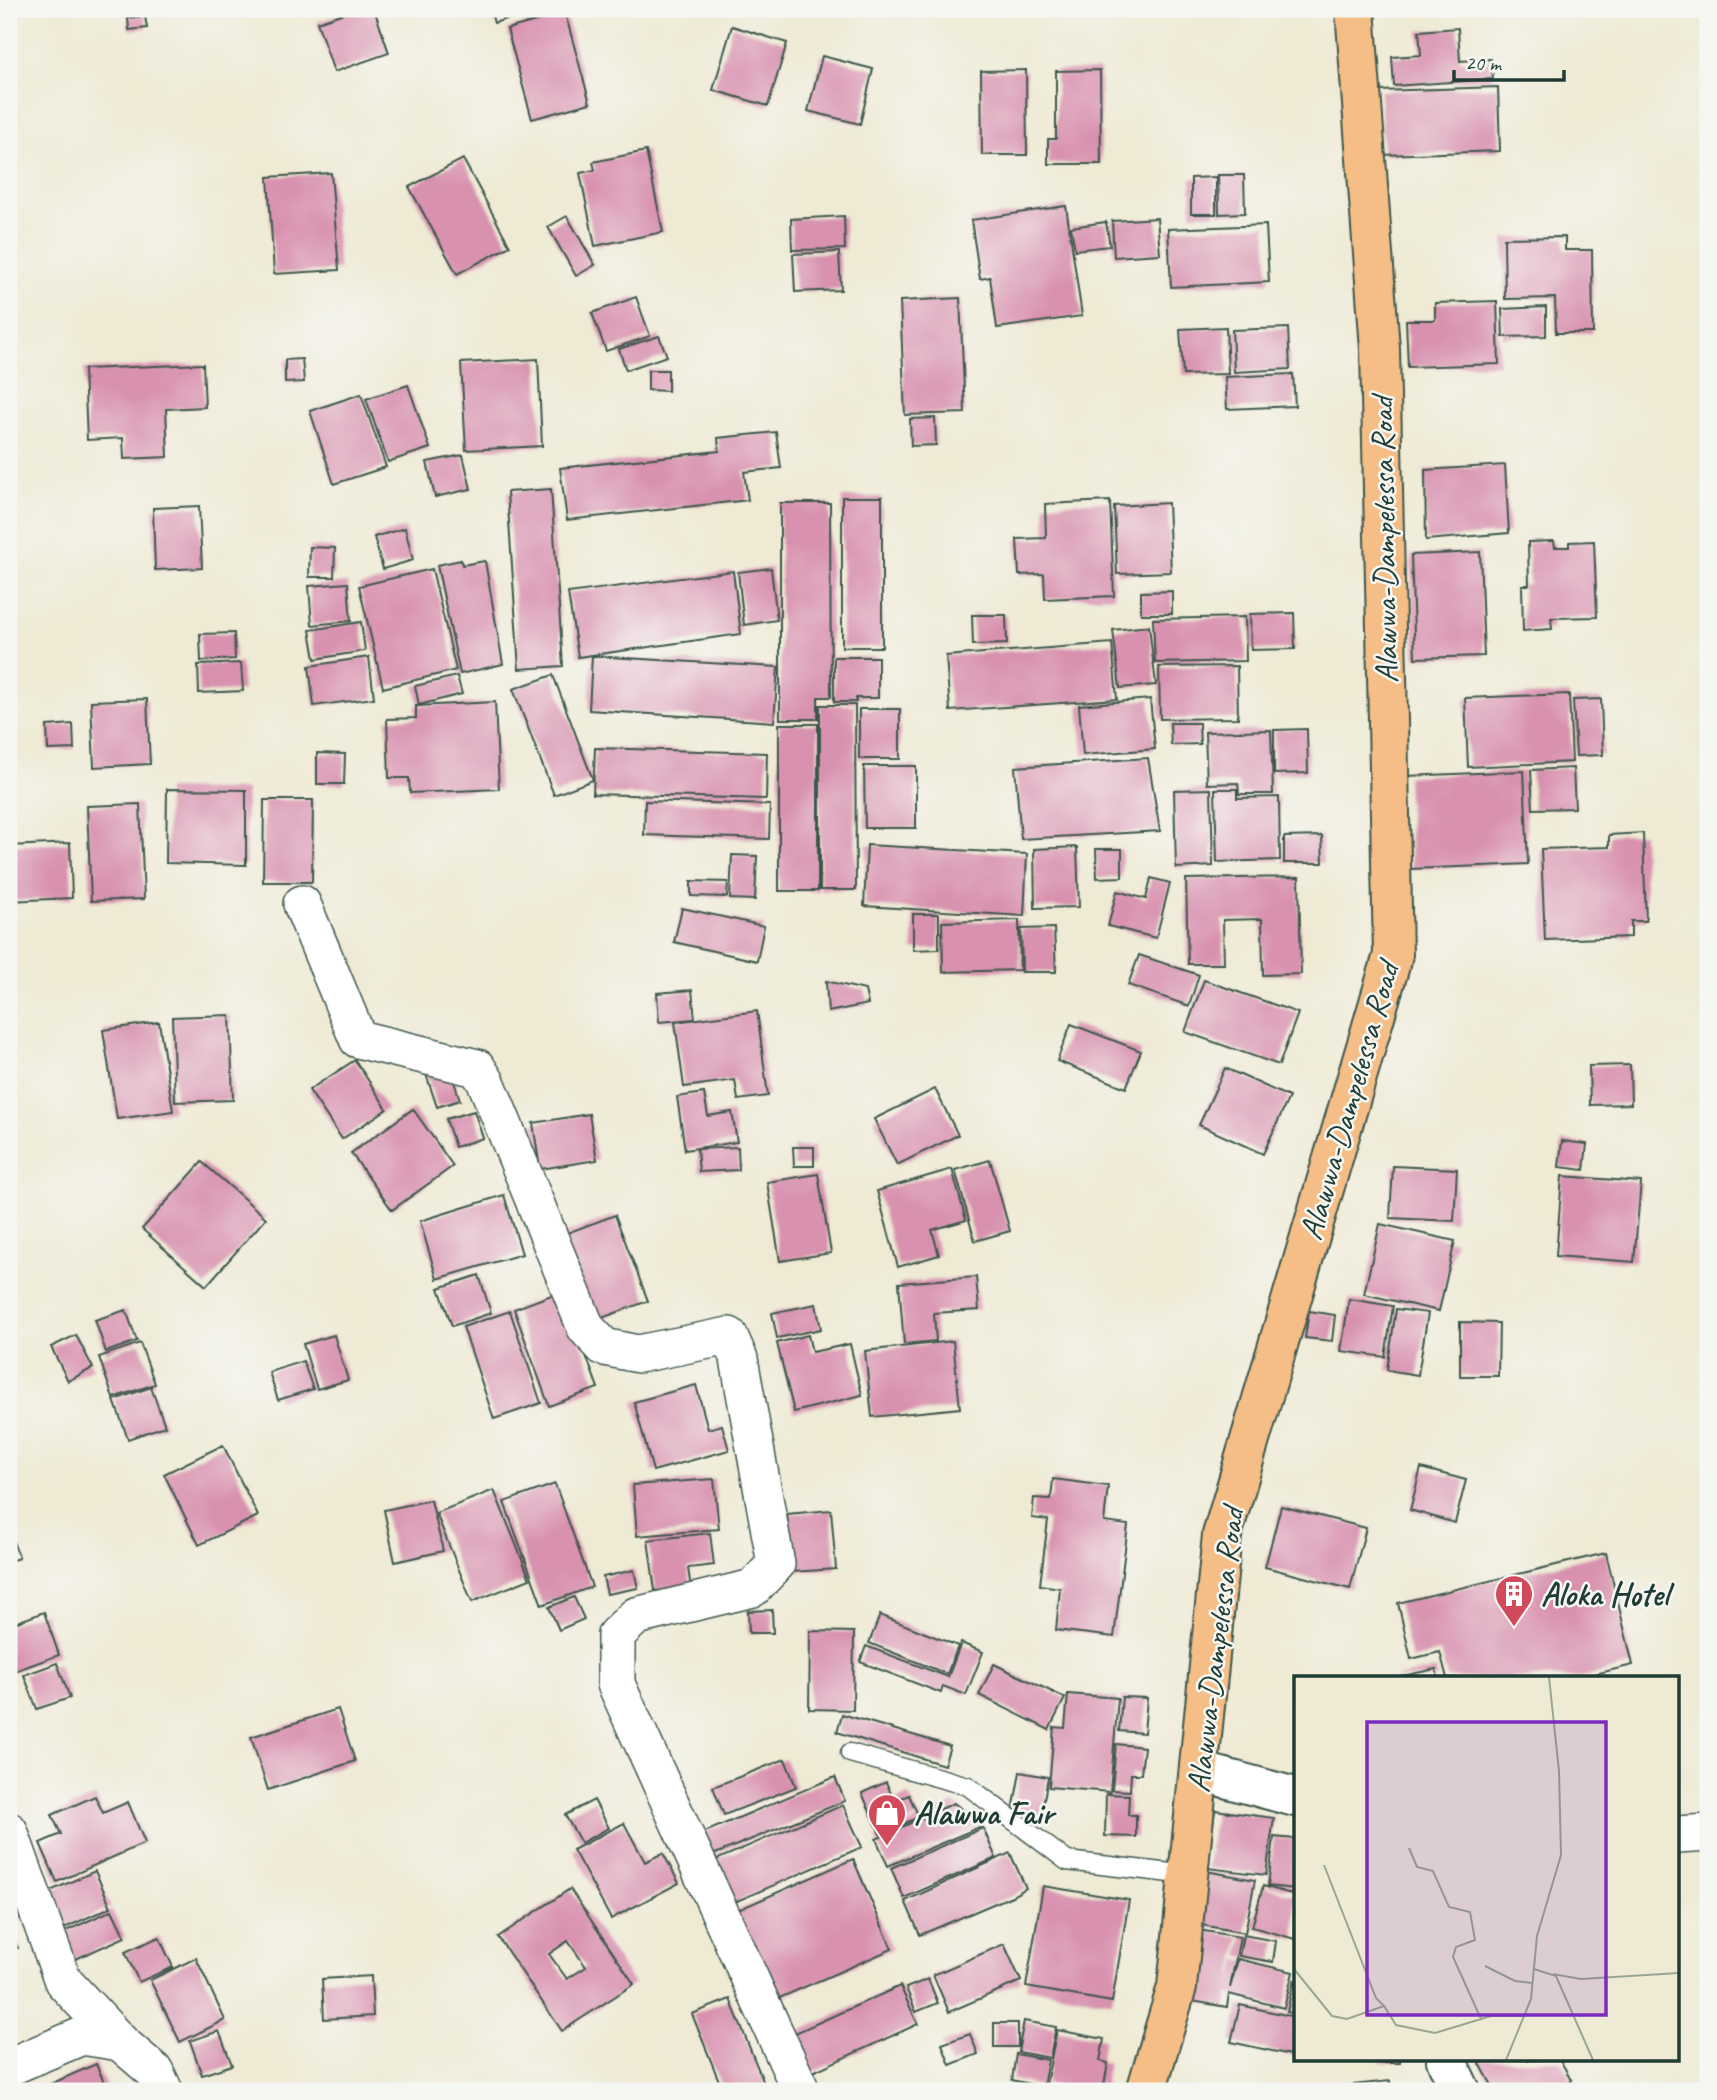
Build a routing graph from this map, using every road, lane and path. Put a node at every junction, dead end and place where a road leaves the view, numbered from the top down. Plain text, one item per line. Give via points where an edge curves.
1 (1355, 9) edge
2 (303, 904) dead end
3 (850, 1753) dead end
4 (1199, 1771) junction
5 (1294, 1797) edge
6 (9, 1831) edge
7 (1708, 1833) edge
8 (1678, 1835) edge
9 (1188, 1875) junction
10 (120, 2042) junction
11 (1447, 2062) edge
12 (9, 2067) edge
13 (164, 2091) edge
14 (801, 2091) edge
15 (1146, 2091) edge
16 (1461, 2091) edge

1 - 4 main road, Alawwa-Dampelessa Road via 1380,349 1393,955 1223,1535
2 - 14 street via 358,1039 477,1068 586,1328 604,1347 638,1354 729,1336 739,1359 776,1564 753,1588 636,1616 616,1635 616,1684
3 - 9 lane via 968,1786 1067,1861
4 - 5 street
4 - 9 main road, Alawwa-Dampelessa Road
6 - 10 street via 63,1981
7 - 8 street
9 - 15 main road, Alawwa-Dampelessa Road via 1177,1987
10 - 12 street via 82,2036
10 - 13 street via 155,2072
11 - 16 street

